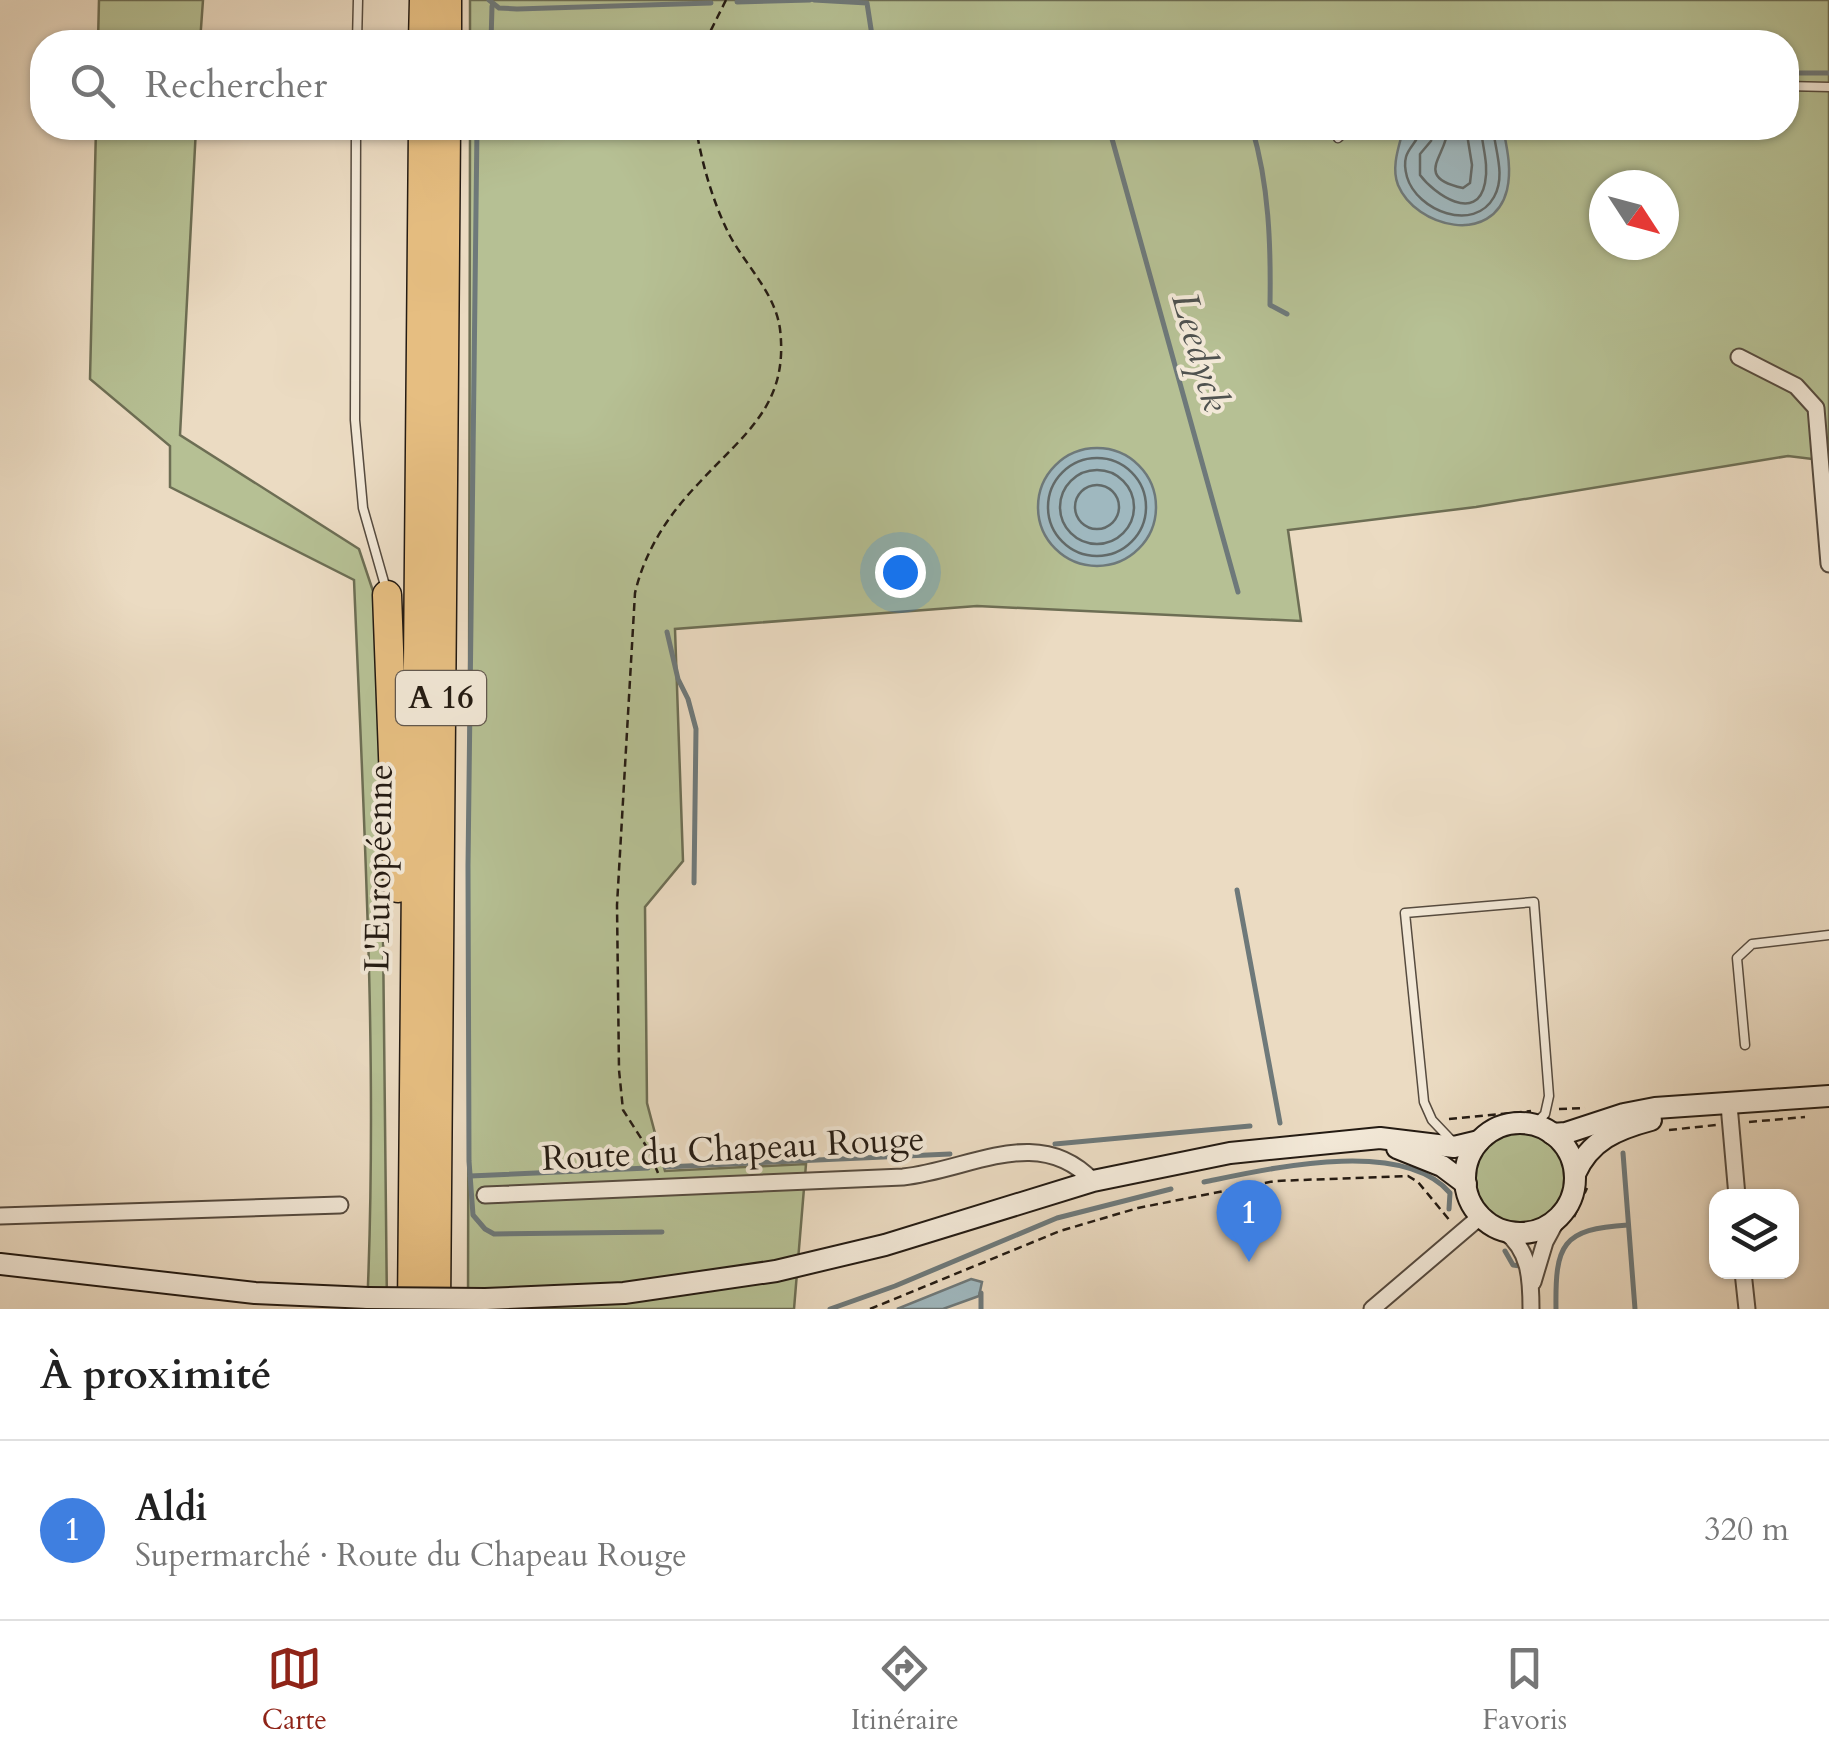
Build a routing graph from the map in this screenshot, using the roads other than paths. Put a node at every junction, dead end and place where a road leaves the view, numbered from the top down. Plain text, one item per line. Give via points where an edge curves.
1 (358, 0) edge
2 (424, 0) edge
3 (448, 0) edge
4 (357, 30) edge
5 (423, 30) edge
6 (447, 30) edge
7 (1799, 86) edge
8 (1829, 87) edge
9 (356, 140) edge
10 (422, 140) edge
11 (446, 140) edge
12 (1739, 358) dead end
13 (1829, 564) edge
14 (387, 595) joint
15 (1829, 935) edge
16 (1745, 1045) dead end
17 (1829, 1096) edge
18 (1730, 1114) junction
19 (1543, 1130) junction
20 (1356, 1140) junction
21 (1470, 1144) junction
22 (1581, 1176) junction
23 (1094, 1181) junction
24 (1466, 1184) junction
25 (1736, 1189) edge
26 (485, 1195) dead end
27 (340, 1205) dead end
28 (0, 1216) edge
29 (1480, 1216) junction
30 (1566, 1218) junction
31 (1504, 1231) junction
32 (0, 1264) edge
33 (1744, 1279) edge
34 (1531, 1302) edge
35 (411, 1309) edge
36 (436, 1309) edge
37 (1372, 1309) edge
38 (1747, 1309) edge

1 - 4 lane
2 - 5 highway
3 - 6 highway
7 - 8 lane
9 - 14 lane via 355,420 363,508
10 - 35 highway, L'Européenne / A 16
11 - 36 highway, L'Européenne / A 16
12 - 13 street via 1796,386 1816,408
14 - 35 highway
15 - 16 lane via 1752,944 1738,958
17 - 18 street
18 - 19 street via 1646,1109 1566,1133
18 - 22 street via 1659,1118 1616,1132 1590,1148
18 - 25 street
19 - 21 street via 1519,1123
19 - 21 lane via 1550,1096 1534,902 1405,912 1424,1102 1436,1126
19 - 22 street via 1569,1153
20 - 21 street
20 - 23 street via 1230,1153
20 - 24 street via 1415,1154
21 - 24 street
22 - 30 street
23 - 26 street, Route du Chapeau Rouge via 1065,1158 1020,1151 914,1176
23 - 32 street, bridge via 776,1271 624,1293 485,1299 255,1293
24 - 29 street
27 - 28 street
29 - 31 street
29 - 37 street
30 - 31 street via 1533,1232
30 - 34 street via 1542,1252
31 - 34 street via 1524,1254
33 - 38 street

